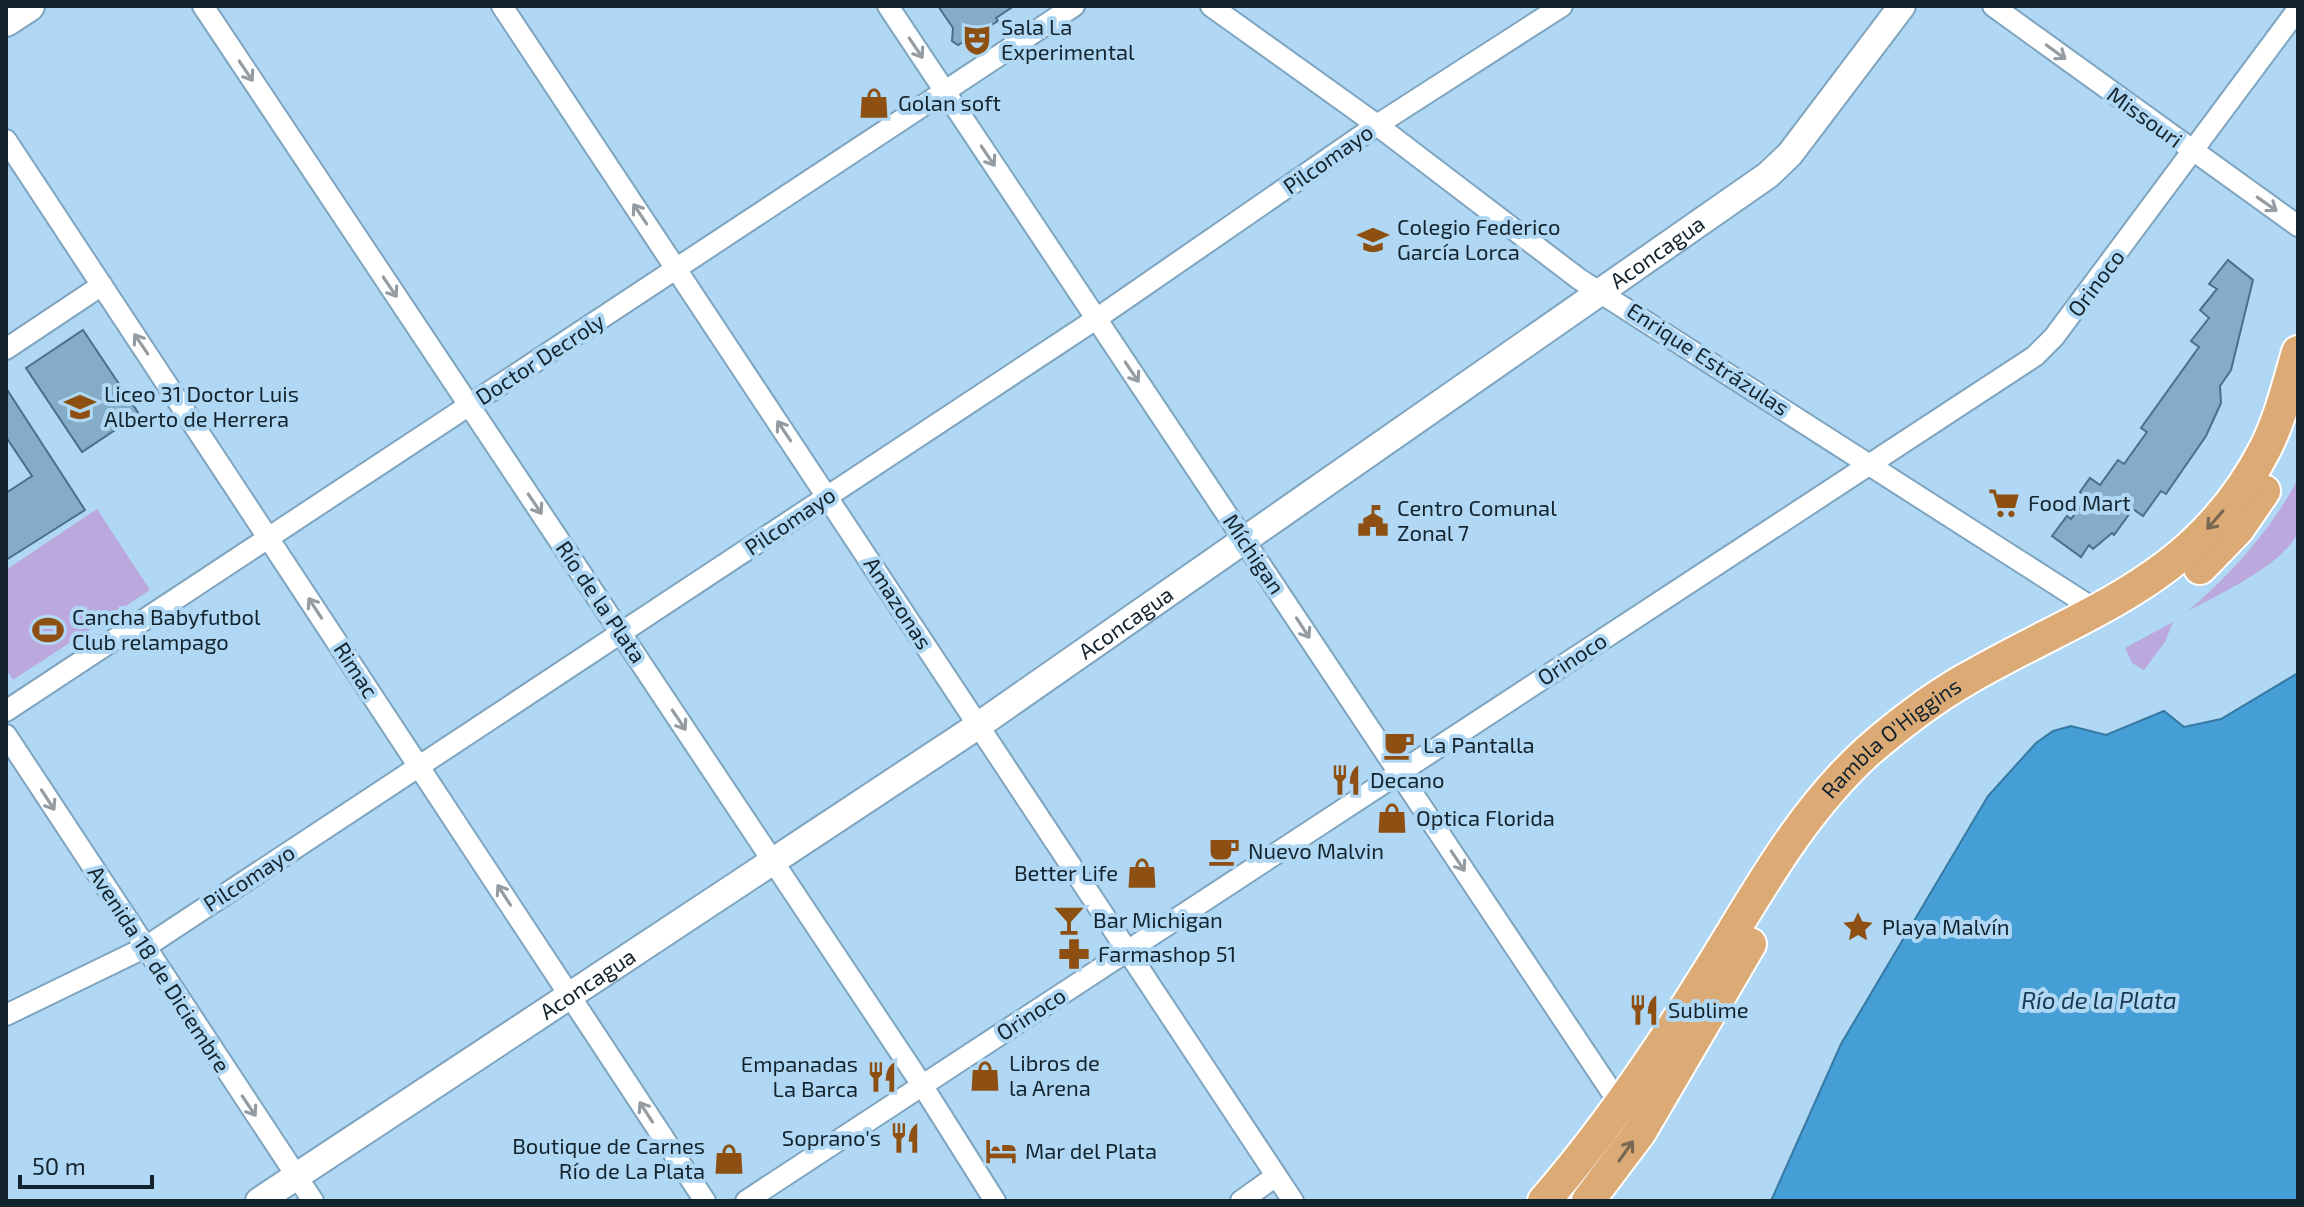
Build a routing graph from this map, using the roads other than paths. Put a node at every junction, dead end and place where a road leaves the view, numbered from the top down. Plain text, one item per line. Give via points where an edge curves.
1 (29, 6) edge
2 (203, 6) edge
3 (502, 6) edge
4 (888, 6) edge
5 (1074, 6) edge
6 (1211, 6) edge
7 (1562, 6) edge
8 (1902, 6) edge
9 (1993, 6) edge
10 (2298, 9) edge
11 (6, 21) edge
12 (944, 91) junction
13 (1377, 125) junction
14 (6, 140) edge
15 (2194, 152) junction
16 (2298, 226) edge
17 (676, 269) junction
18 (102, 285) junction
19 (1601, 291) junction
20 (1096, 319) junction
21 (6, 349) edge
22 (2298, 352) edge
23 (469, 406) junction
24 (2298, 419) edge
25 (1871, 463) junction
26 (827, 496) junction
27 (268, 536) junction
28 (1245, 540) junction
29 (2099, 612) junction
30 (621, 632) junction
31 (6, 711) edge
32 (979, 725) junction
33 (6, 735) edge
34 (419, 766) junction
35 (1399, 773) junction
36 (772, 860) junction
37 (144, 948) junction
38 (1127, 950) junction
39 (569, 995) junction
40 (6, 1015) edge
41 (922, 1085) junction
42 (1619, 1103) junction
43 (296, 1176) junction
44 (1276, 1176) junction
45 (259, 1201) edge
46 (313, 1201) edge
47 (705, 1201) edge
48 (746, 1201) edge
49 (995, 1201) edge
50 (1241, 1201) edge
51 (1293, 1201) edge
52 (1544, 1201) edge
53 (1588, 1201) edge

1 - 11 main road
2 -> 23 street, Río de la Plata
17 -> 3 street, Amazonas
4 -> 12 street, Míchigan
5 - 12 street, Doctor Decroly
6 - 13 street, Enrique Estrázulas
7 - 13 street, Pilcomayo
8 - 19 street, Aconcagua via 1779,165
9 -> 15 street, Missouri
10 - 15 street, Orinoco
12 - 17 street, Doctor Decroly
12 -> 20 street, Míchigan
13 - 19 street, Enrique Estrázulas
13 - 20 street, Pilcomayo
14 - 18 street, Rimac
15 -> 16 street, Missouri
15 - 25 street, Orinoco via 2045,347
17 - 23 street, Doctor Decroly
26 -> 17 street, Amazonas
18 - 21 street
27 -> 18 street, Rimac
19 - 25 street, Enrique Estrázulas
19 - 28 street, Aconcagua
20 - 26 street, Pilcomayo
20 -> 28 street, Míchigan
22 -> 29 main road, Rambla O'Higgins via 2267,445 2225,510 2181,557
23 - 27 street, Doctor Decroly
23 -> 30 street, Río de la Plata
53 -> 24 main road, Rambla O'Higgins via 1640,1132 1776,897 1817,835 1851,797 1952,711 2105,631 2185,582 2257,502
25 - 29 street, Enrique Estrázulas
25 - 35 street, Orinoco
26 - 30 street, Pilcomayo
26 - 32 street, Amazonas
27 - 31 street, Doctor Decroly
34 -> 27 street, Rimac
28 - 32 street, Aconcagua
28 -> 35 street, Míchigan
29 - 42 main road, Rambla O'Higgins via 1941,694 1834,785 1777,858 1677,1022
30 - 34 street, Pilcomayo
30 -> 36 street, Río de la Plata
32 - 36 street, Aconcagua
32 - 38 street, Amazonas
33 -> 37 street, Avenida 18 de Diciembre
34 - 37 street, Pilcomayo
39 -> 34 street, Rimac
35 - 38 street, Orinoco
35 -> 42 street, Míchigan
36 - 39 street, Aconcagua
36 - 41 street, Río de la Plata
37 - 40 street, Pilcomayo
37 -> 43 street, Avenida 18 de Diciembre
38 - 41 street, Orinoco
38 - 44 street, Amazonas
39 - 43 street, Aconcagua
47 -> 39 street, Rimac
41 - 48 street, Orinoco
41 - 49 street, Río de la Plata
42 - 52 main road, Rambla O'Higgins
43 - 45 street, Aconcagua
43 - 46 street, Avenida 18 de Diciembre
44 - 50 street
44 - 51 street, Amazonas

